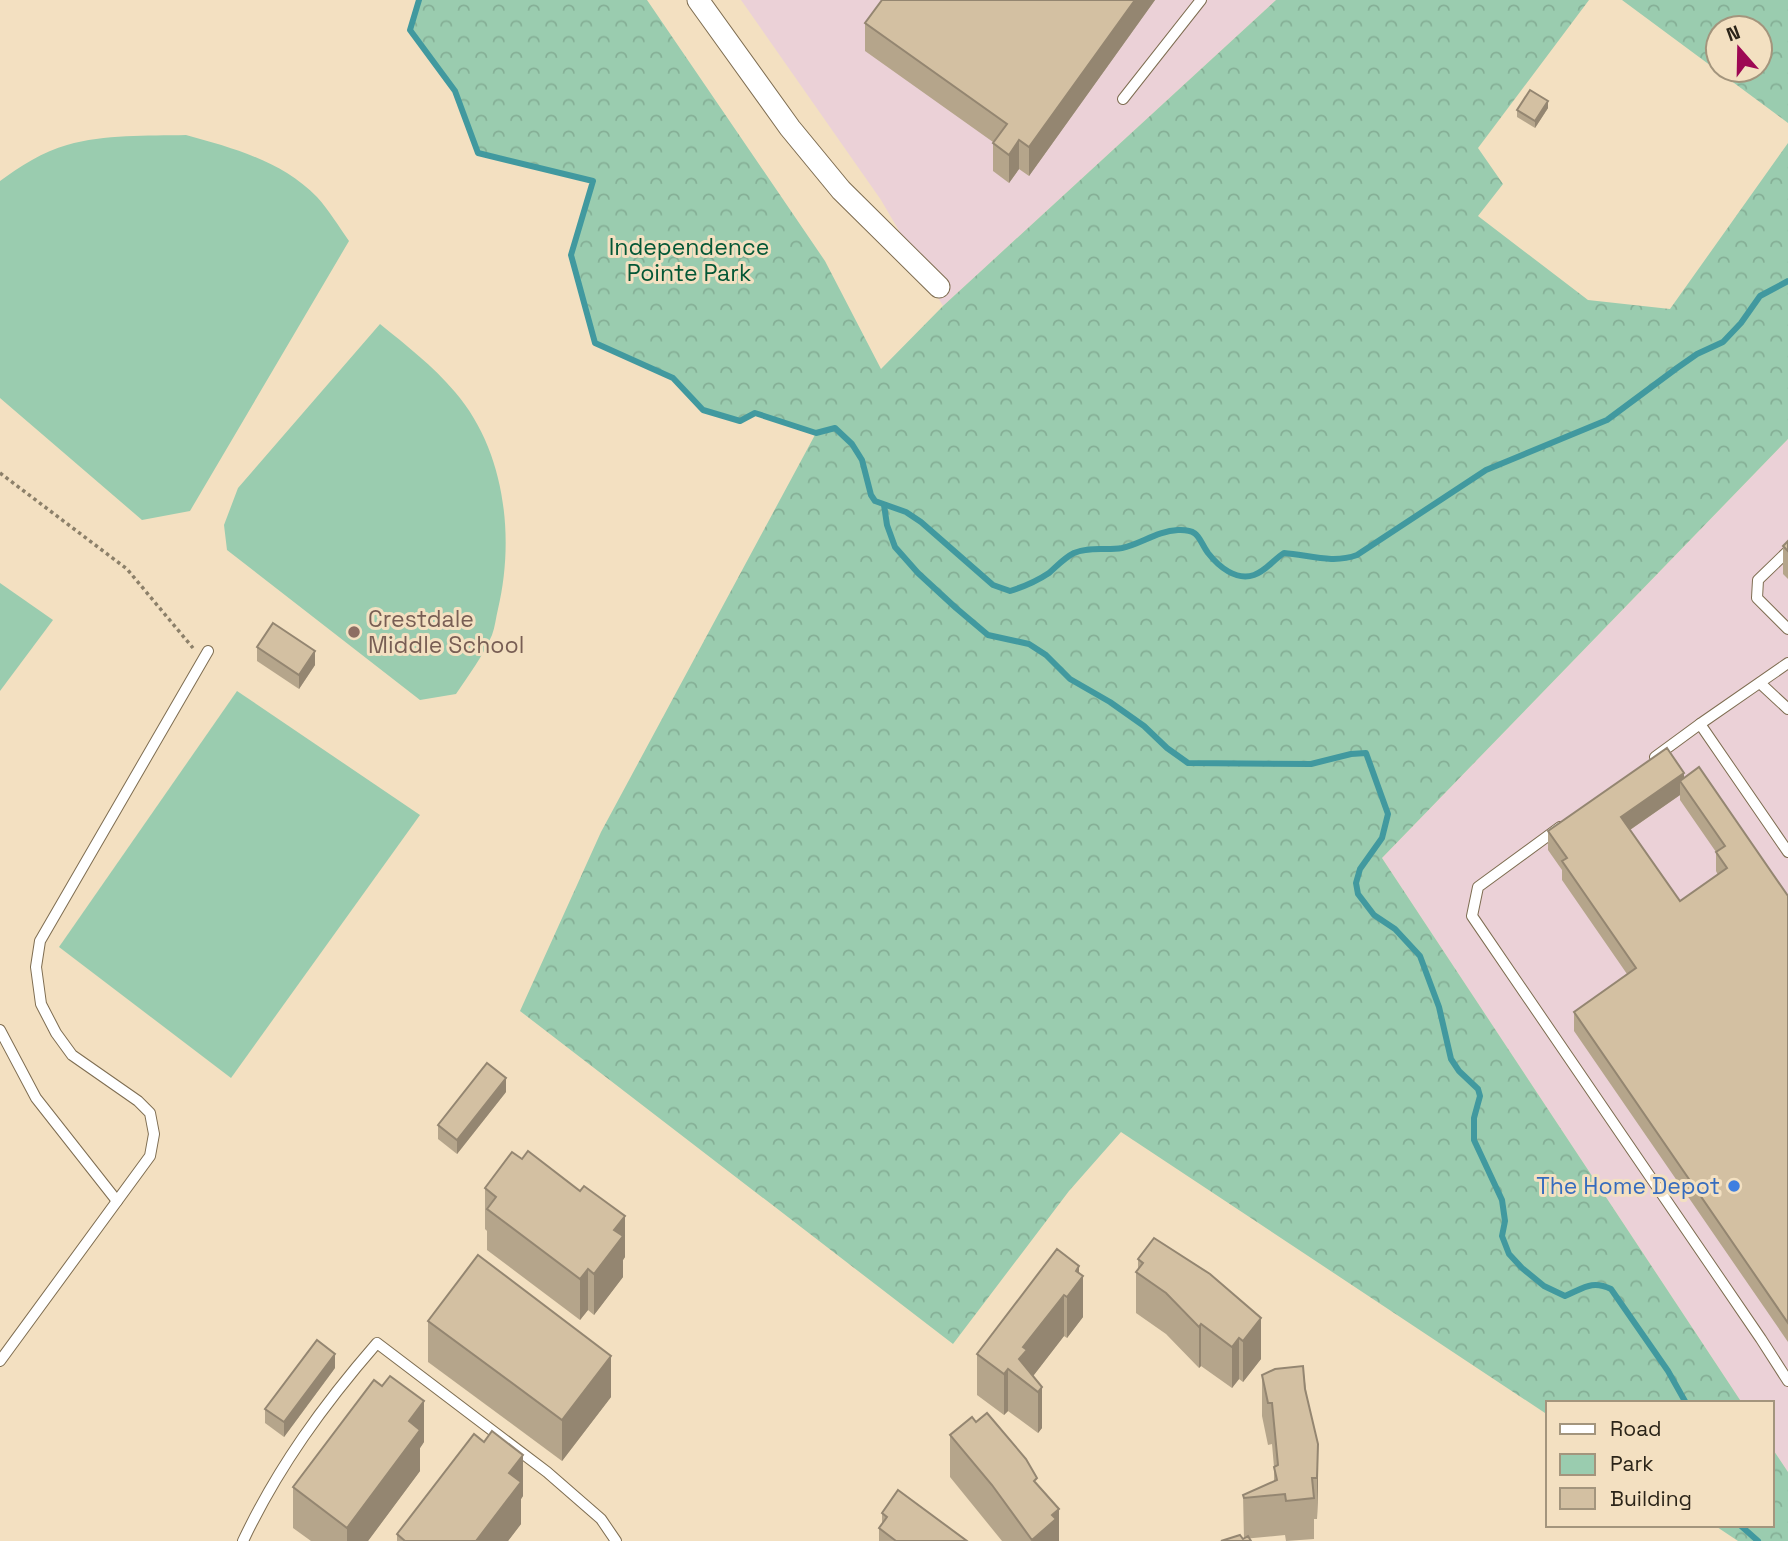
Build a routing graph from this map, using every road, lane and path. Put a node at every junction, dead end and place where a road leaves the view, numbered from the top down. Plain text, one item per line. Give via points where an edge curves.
1 (698, 0) edge
2 (1201, 0) edge
3 (1123, 99) dead end
4 (939, 287) dead end
5 (0, 473) edge
6 (1788, 551) edge
7 (1788, 629) edge
8 (205, 656) joint
9 (1788, 663) edge
10 (1760, 683) junction
11 (1788, 709) edge
12 (1700, 724) junction
13 (1644, 765) edge
14 (1567, 822) edge
15 (1788, 852) edge
16 (0, 1030) edge
17 (117, 1201) junction
18 (0, 1361) edge
19 (1788, 1381) edge
20 (243, 1541) edge
21 (616, 1541) edge

1 - 4 street via 841,190
2 - 3 lane
5 - 8 path via 127,569
6 - 7 lane via 1758,580 1757,598
8 - 17 lane via 40,941 36,967 41,1004 56,1033 72,1055 150,1113 154,1133 150,1156
9 - 10 lane
10 - 11 lane
10 - 12 lane
12 - 13 lane
12 - 15 lane
14 - 19 lane via 1478,887 1472,916
16 - 17 lane via 36,1098
17 - 18 lane
20 - 21 lane via 297,1443 377,1343 547,1472 601,1519

